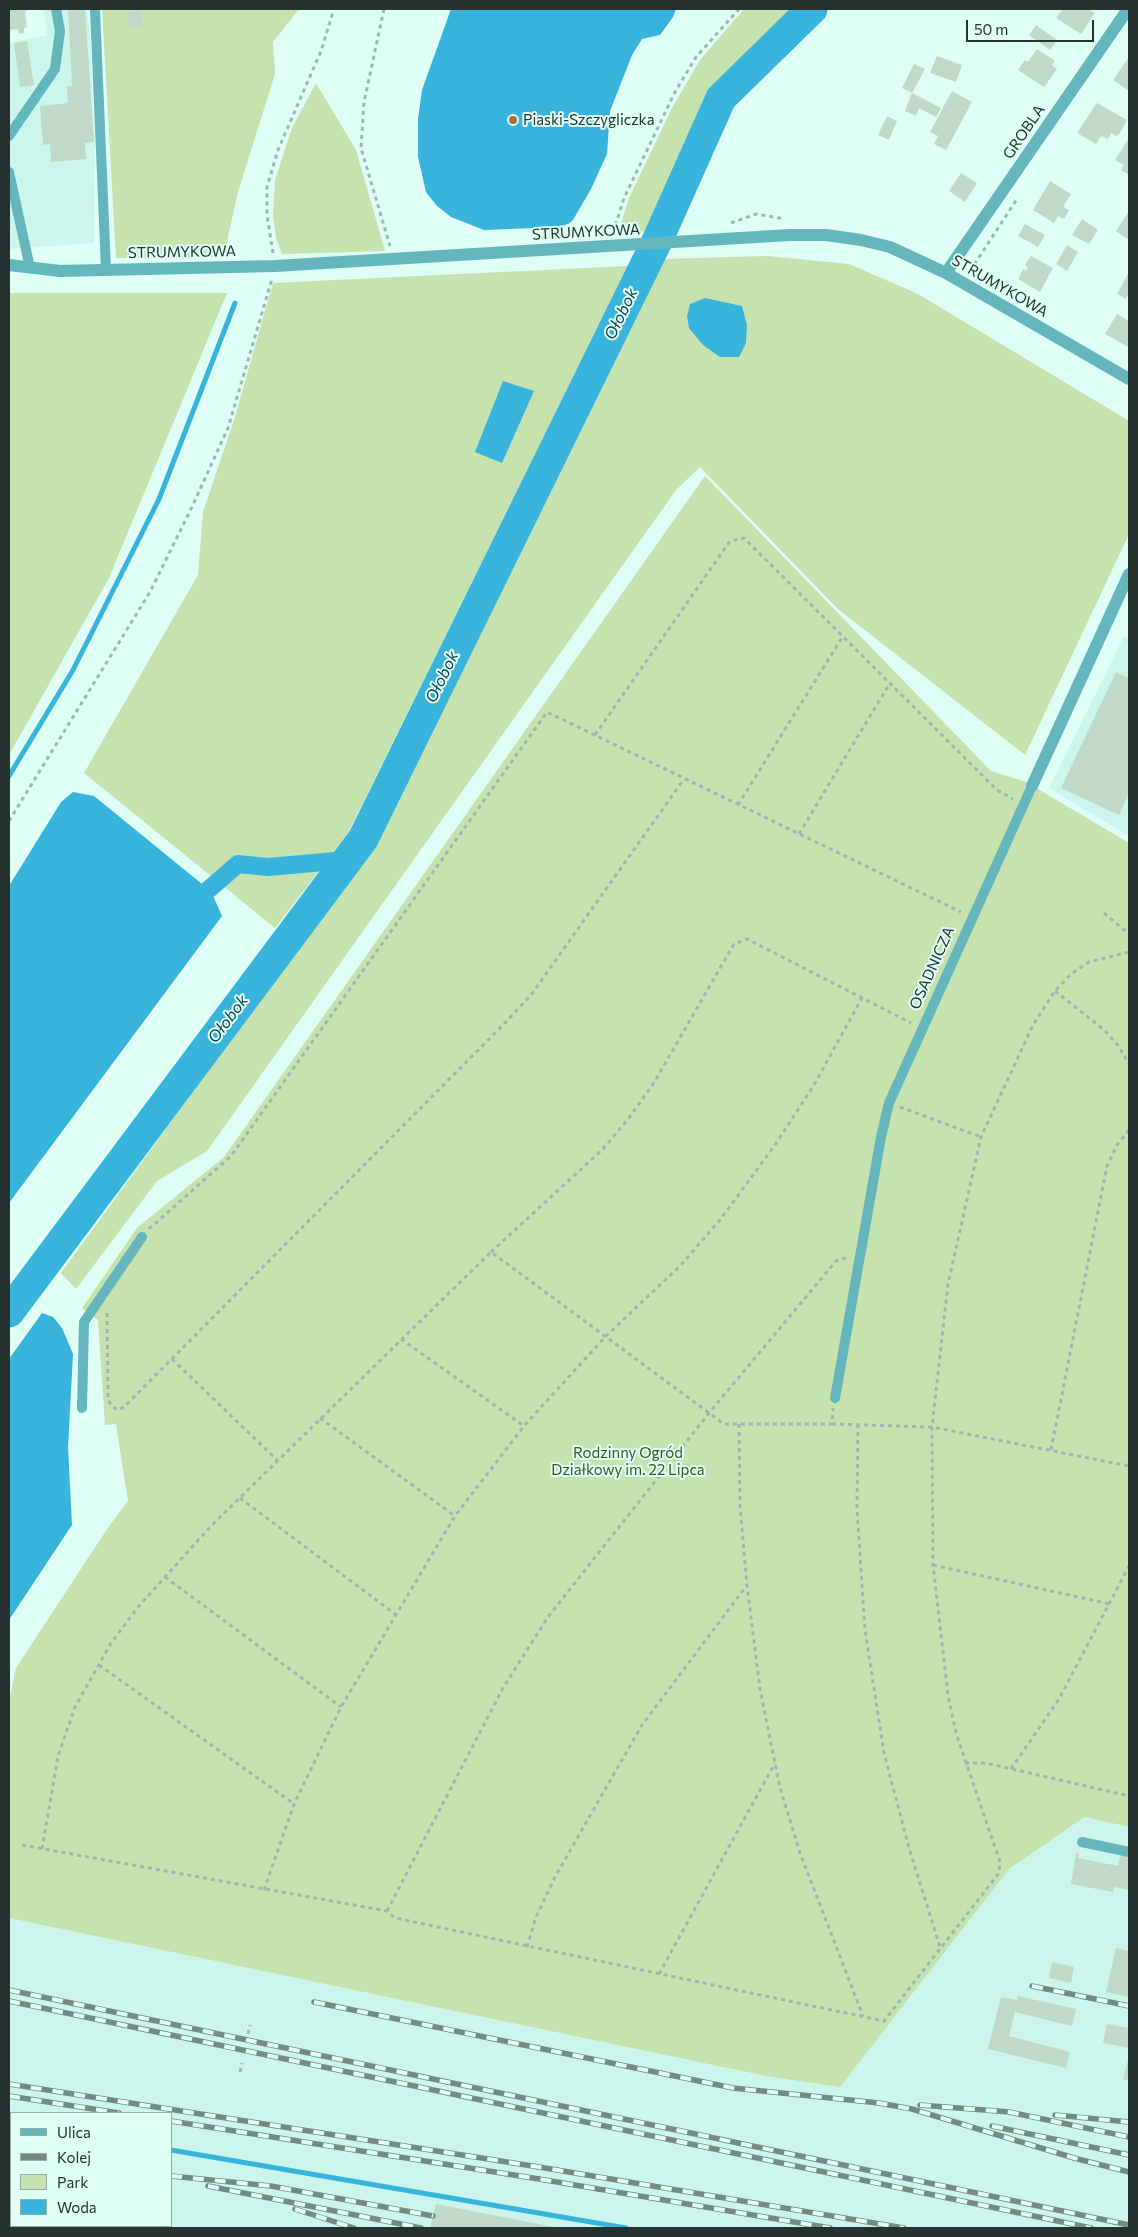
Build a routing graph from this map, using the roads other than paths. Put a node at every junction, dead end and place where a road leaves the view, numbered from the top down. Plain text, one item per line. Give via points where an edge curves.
1 (56, 9) edge
2 (94, 9) edge
3 (1128, 9) edge
4 (9, 136) edge
5 (9, 172) edge
6 (9, 265) edge
7 (30, 268) junction
8 (106, 270) junction
9 (946, 273) junction
10 (1129, 379) edge
11 (1129, 574) edge
12 (1032, 786) joint
13 (142, 1237) road end
14 (835, 1398) road end
15 (82, 1408) dead end
16 (1082, 1842) dead end
17 (1129, 1852) edge

1 - 4 lane via 60,30 55,69
2 - 8 lane
3 - 9 street, GROBLA
5 - 7 lane
6 - 7 street, STRUMYKOWA
7 - 8 street, STRUMYKOWA
8 - 9 street, STRUMYKOWA via 275,266 826,235 890,247
9 - 10 street, STRUMYKOWA
11 - 12 street, OSADNICZA
12 - 14 lane, OSADNICZA via 890,1103 881,1137
13 - 15 lane via 84,1322
16 - 17 lane

